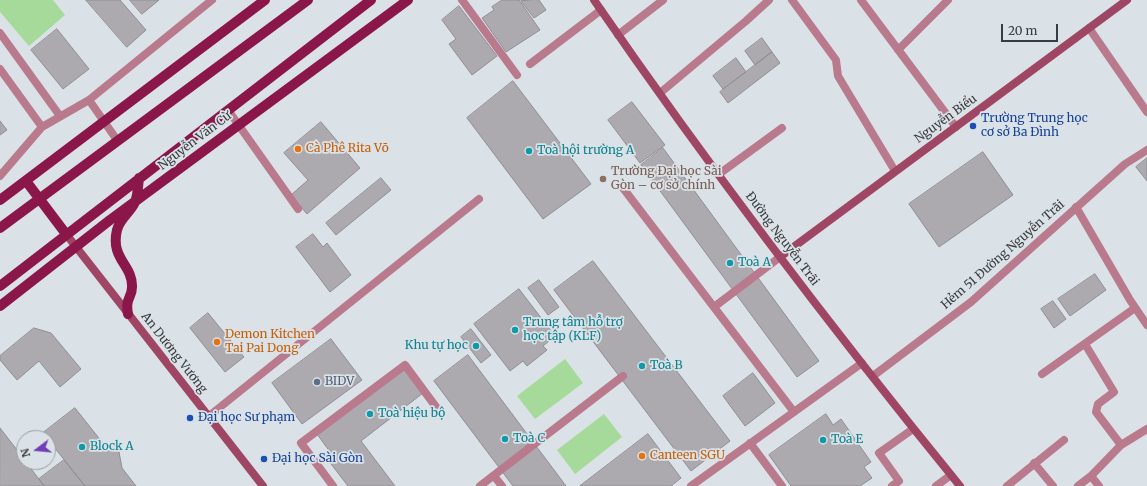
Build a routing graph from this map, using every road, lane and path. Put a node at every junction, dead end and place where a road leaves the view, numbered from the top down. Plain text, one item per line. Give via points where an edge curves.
1 (212, 0) edge
2 (265, 0) edge
3 (308, 0) edge
4 (371, 0) edge
5 (408, 0) edge
6 (462, 0) edge
7 (594, 0) edge
8 (663, 0) edge
9 (768, 0) edge
10 (792, 0) edge
11 (861, 0) edge
12 (948, 0) edge
13 (1127, 0) edge
14 (601, 10) junction
15 (1089, 28) junction
16 (0, 33) edge
17 (618, 35) junction
18 (898, 50) junction
19 (530, 64) dead end
20 (0, 69) edge
21 (516, 75) dead end
22 (660, 93) junction
23 (89, 100) junction
24 (228, 110) junction
25 (1147, 112) edge
26 (60, 116) junction
27 (104, 122) junction
28 (238, 125) junction
29 (956, 126) junction
30 (42, 127) junction
31 (782, 128) dead end
32 (117, 140) junction
33 (1147, 150) edge
34 (896, 171) junction
35 (719, 174) junction
36 (0, 176) edge
37 (140, 178) junction
38 (26, 181) junction
39 (623, 188) dead end
40 (39, 199) junction
41 (479, 199) dead end
42 (0, 200) edge
43 (135, 202) junction
44 (1076, 207) junction
45 (298, 209) dead end
46 (0, 228) edge
47 (66, 234) junction
48 (76, 247) junction
49 (780, 257) junction
50 (0, 286) edge
51 (0, 306) edge
52 (714, 307) junction
53 (1135, 308) junction
54 (128, 314) junction
55 (1147, 325) edge
56 (1084, 344) junction
57 (862, 363) junction
58 (1042, 374) dead end
59 (623, 376) dead end
60 (873, 376) junction
61 (439, 411) dead end
62 (794, 412) junction
63 (209, 416) junction
64 (913, 429) junction
65 (1147, 429) edge
66 (1064, 440) dead end
67 (750, 443) junction
68 (1121, 445) junction
69 (1034, 463) junction
70 (951, 475) junction
71 (494, 476) junction
72 (1091, 476) junction
73 (259, 485) edge
74 (333, 486) edge
75 (480, 486) edge
76 (502, 486) edge
77 (691, 486) edge
78 (782, 486) edge
79 (892, 486) edge
80 (936, 486) edge
81 (960, 486) edge
82 (1007, 486) edge
83 (1053, 486) edge
84 (1078, 486) edge
85 (1099, 486) edge

1 - 23 street
2 - 27 main road
3 - 32 main road
4 - 24 main road, Nguyễn Văn Cừ
5 - 28 main road, Nguyễn Văn Cừ
6 - 21 street
7 - 14 main road, Đường Nguyễn Trãi
8 - 17 street
9 - 22 street
10 - 34 street via 836,60 838,76
11 - 18 street
12 - 18 street
13 - 15 main road, Nguyễn Biểu
14 - 17 main road, Đường Nguyễn Trãi
14 - 19 street
15 - 25 street
15 - 29 main road, Nguyễn Biểu
16 - 26 street
17 - 22 main road, Đường Nguyễn Trãi
18 - 29 street
20 - 30 street
22 - 35 main road, Đường Nguyễn Trãi
23 - 26 street
23 - 27 street
24 - 28 street
24 - 37 main road, Nguyễn Văn Cừ
26 - 30 street
27 - 32 street
27 - 38 main road
28 - 43 main road, Nguyễn Văn Cừ
28 - 45 street
29 - 34 main road, Nguyễn Biểu
30 - 36 street
31 - 35 street
32 - 40 main road
33 - 44 street, Hẻm 51 Đường Nguyễn Trãi via 1125,164
34 - 49 main road, Nguyễn Biểu
35 - 49 main road, Đường Nguyễn Trãi
37 - 43 main road
37 - 47 main road, Nguyễn Văn Cừ
38 - 40 main road
38 - 42 main road
39 - 52 street
40 - 46 main road
40 - 47 main road
41 - 63 street
43 - 48 main road, Nguyễn Văn Cừ
43 - 54 main road via 123,216 117,229 115,244 133,289 126,304
44 - 53 street
44 - 60 street, Hẻm 51 Đường Nguyễn Trãi via 971,302
47 - 48 main road, An Dương Vương
47 - 50 main road, Nguyễn Văn Cừ
48 - 51 main road, Nguyễn Văn Cừ
48 - 54 main road, An Dương Vương
49 - 52 street
49 - 57 main road, Đường Nguyễn Trãi
52 - 62 street
53 - 55 street
53 - 56 street
54 - 63 main road, An Dương Vương
56 - 58 street
56 - 68 street via 1114,392 1098,404 1096,412
57 - 60 main road, Đường Nguyễn Trãi
57 - 62 street
59 - 71 street
60 - 64 main road, Đường Nguyễn Trãi
61 - 74 street via 405,365 301,443
62 - 67 street
63 - 73 main road, An Dương Vương
64 - 70 main road, Đường Nguyễn Trãi
64 - 79 street via 879,453 899,481
65 - 68 street
66 - 69 street
67 - 77 street
67 - 78 street
68 - 72 street
69 - 82 street
69 - 83 street
70 - 80 street
70 - 81 main road, Đường Nguyễn Trãi
71 - 75 street
71 - 76 street
72 - 84 street
72 - 85 street

